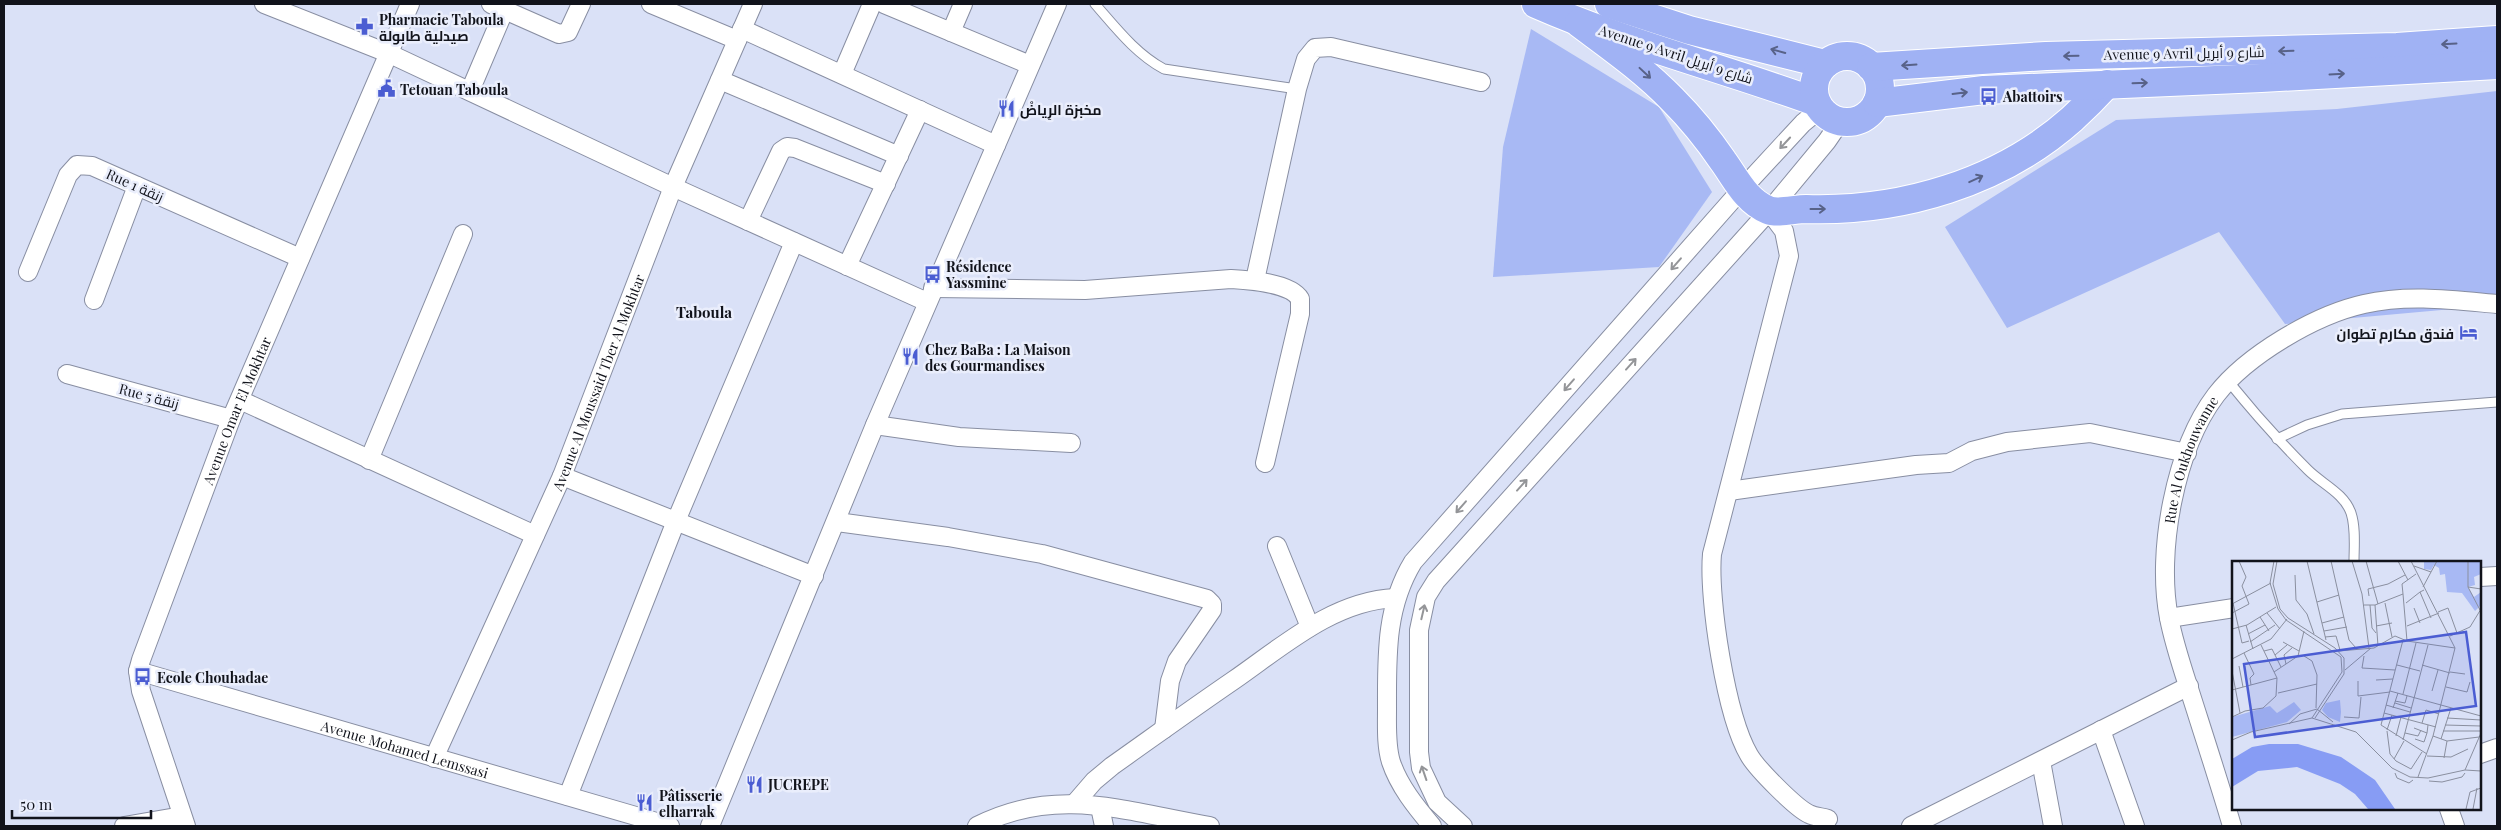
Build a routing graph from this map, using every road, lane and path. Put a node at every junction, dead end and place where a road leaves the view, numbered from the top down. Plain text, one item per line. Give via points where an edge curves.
1 (264, 4) edge
2 (410, 4) edge
3 (581, 4) edge
4 (651, 4) edge
5 (752, 4) edge
6 (872, 4) edge
7 (884, 4) edge
8 (964, 4) edge
9 (1057, 4) edge
10 (1095, 4) edge
11 (1536, 4) edge
12 (1608, 4) edge
13 (287, 8) edge
14 (498, 8) edge
15 (1579, 22) junction
16 (951, 32) junction
17 (740, 35) junction
18 (2497, 40) edge
19 (390, 54) junction
20 (1826, 64) junction
21 (1030, 65) junction
22 (2497, 65) edge
23 (1871, 67) junction
24 (842, 74) junction
25 (720, 80) junction
26 (1481, 82) dead end
27 (2107, 84) junction
28 (1297, 89) junction
29 (470, 92) junction
30 (1877, 102) junction
31 (920, 110) junction
32 (1825, 111) junction
33 (996, 145) junction
34 (899, 156) junction
35 (886, 184) junction
36 (138, 186) junction
37 (673, 187) junction
38 (1741, 190) junction
39 (1769, 211) junction
40 (748, 221) junction
41 (463, 234) dead end
42 (794, 242) junction
43 (300, 258) junction
44 (847, 266) junction
45 (28, 272) dead end
46 (1256, 280) junction
47 (930, 295) junction
48 (94, 300) dead end
49 (2497, 304) edge
50 (67, 374) dead end
51 (2229, 382) junction
52 (240, 400) junction
53 (2497, 402) edge
54 (232, 419) junction
55 (875, 425) junction
56 (2277, 439) junction
57 (1072, 443) dead end
58 (2187, 452) junction
59 (369, 460) junction
60 (1265, 463) dead end
61 (562, 476) junction
62 (1729, 491) junction
63 (676, 521) junction
64 (837, 522) junction
65 (535, 535) junction
66 (1277, 546) dead end
67 (2354, 561) edge
68 (814, 576) junction
69 (2497, 576) edge
70 (2481, 578) edge
71 (1395, 598) junction
72 (2232, 608) edge
73 (2169, 618) junction
74 (1310, 627) junction
75 (138, 671) junction
76 (2188, 686) junction
77 (1164, 729) junction
78 (2102, 730) junction
79 (2497, 748) edge
80 (2481, 754) edge
81 (434, 758) junction
82 (2041, 761) junction
83 (568, 796) junction
84 (1075, 803) junction
85 (1100, 807) junction
86 (2449, 810) edge
87 (1449, 814) junction
88 (1828, 819) dead end
89 (184, 821) edge
90 (997, 821) edge
91 (665, 825) edge
92 (124, 826) edge
93 (710, 826) edge
94 (977, 826) edge
95 (1104, 826) edge
96 (1210, 826) edge
97 (1430, 826) edge
98 (1463, 826) edge
99 (1911, 826) edge
100 (2053, 826) edge
101 (2134, 826) edge
102 (2232, 826) edge
103 (2455, 826) edge

1 - 13 street
2 - 19 street, Avenue Omar El Mokhtar
3 - 14 street via 571,27 563,34 553,33
4 - 17 street
5 - 17 street, Avenue Al Moussaid Tber Al Mokhtar
6 - 24 street
7 - 16 street
8 - 16 street
9 - 21 street
10 - 28 lane via 1134,47 1150,62 1164,69
11 - 15 highway, Avenue 9 Avril شارع 9 أبريل
20 -> 12 highway, Avenue 9 Avril شارع 9 أبريل via 1689,30
13 - 19 street
14 - 29 street
15 - 32 highway, Avenue 9 Avril شارع 9 أبريل via 1740,74
15 -> 38 highway via 1634,63 1673,100 1706,138
16 - 21 street
17 - 24 street
17 - 25 street, Avenue Al Moussaid Tber Al Mokhtar
18 -> 23 highway, Avenue 9 Avril شارع 9 أبريل via 2377,48 2046,56
19 - 29 street
19 - 43 street, Avenue Omar El Mokhtar
20 - 23 highway, Avenue 9 Avril شارع 9 أبريل via 1849,56
20 - 32 highway via 1816,77 1814,86
21 - 33 street
27 -> 22 highway, Avenue 9 Avril شارع 9 أبريل
23 - 30 highway via 1878,80 1880,95
24 - 31 street
25 - 34 street
25 - 37 street, Avenue Al Moussaid Tber Al Mokhtar
26 - 28 street via 1322,46 1310,53
30 -> 27 highway, Avenue 9 Avril شارع 9 أبريل via 1984,90
39 -> 27 highway via 1888,204 1960,186 2036,146 2071,120
28 - 46 street
29 - 37 street
30 - 32 highway via 1862,119
31 - 33 street
31 - 34 street
32 -> 38 street via 1803,123
32 - 39 street via 1827,141
33 - 47 street
34 - 35 street
35 - 40 street via 787,147 780,151
35 - 44 street
36 - 43 street, Rue 1 زنقة
36 - 45 street, Rue 1 زنقة via 92,166 72,168
36 - 48 street
37 - 40 street
37 - 61 street, Avenue Al Moussaid Tber Al Mokhtar
38 - 39 highway
38 -> 71 street via 1413,562
39 - 62 street via 1784,231 1788,256
87 -> 39 street via 1429,787 1419,752 1419,630 1426,597 1436,581
40 - 42 street
41 - 59 street
42 - 44 street
42 - 63 street
43 - 52 street, Avenue Omar El Mokhtar
44 - 47 street
46 - 47 street
46 - 60 street via 1292,290 1298,294 1301,306
47 - 55 street
49 - 51 street, Rue Al Oukhouwanne via 2405,298 2363,304 2312,323 2258,356
50 - 54 street, Rue 5 زنقة
51 - 56 lane
51 - 58 street, Rue Al Oukhouwanne via 2203,416
52 - 54 street, Avenue Omar El Mokhtar
52 - 59 street
53 - 56 lane via 2342,414
54 - 75 street, Avenue Omar El Mokhtar
55 - 57 street via 959,437
55 - 64 street
56 - 67 lane via 2310,473 2344,501 2352,521
58 - 62 street via 2090,433 2007,442 1972,451 1949,463
58 - 73 street, Rue Al Oukhouwanne via 2167,528
59 - 65 street
61 - 63 street
61 - 65 street, Avenue Al Moussaid Tber Al Mokhtar
62 - 88 street via 1712,554 1711,587 1724,670 1738,727 1756,765 1804,811
63 - 68 street
63 - 83 street
64 - 68 street
64 - 77 street via 1042,554 1207,599 1212,610 1184,650 1170,681
65 - 81 street, Avenue Al Moussaid Tber Al Mokhtar
66 - 74 street
68 - 93 street
69 - 70 street
71 - 74 street via 1346,608
71 - 97 street via 1386,648 1390,761
72 - 73 street
73 - 76 street, Rue Al Oukhouwanne
74 - 77 street
75 - 81 street, Avenue Mohamed Lemssasi
75 - 89 street via 141,691
76 - 78 street
76 - 102 street, Rue Al Oukhouwanne
77 - 84 street via 1094,781
78 - 82 street
78 - 101 street
79 - 80 street
81 - 83 street, Avenue Mohamed Lemssasi
82 - 99 street
82 - 100 street
83 - 91 street, Avenue Mohamed Lemssasi
84 - 85 street
84 - 90 street via 1042,805
85 - 95 street
85 - 96 street
86 - 103 street
87 - 97 street
87 - 98 street
89 - 92 street
90 - 94 street

